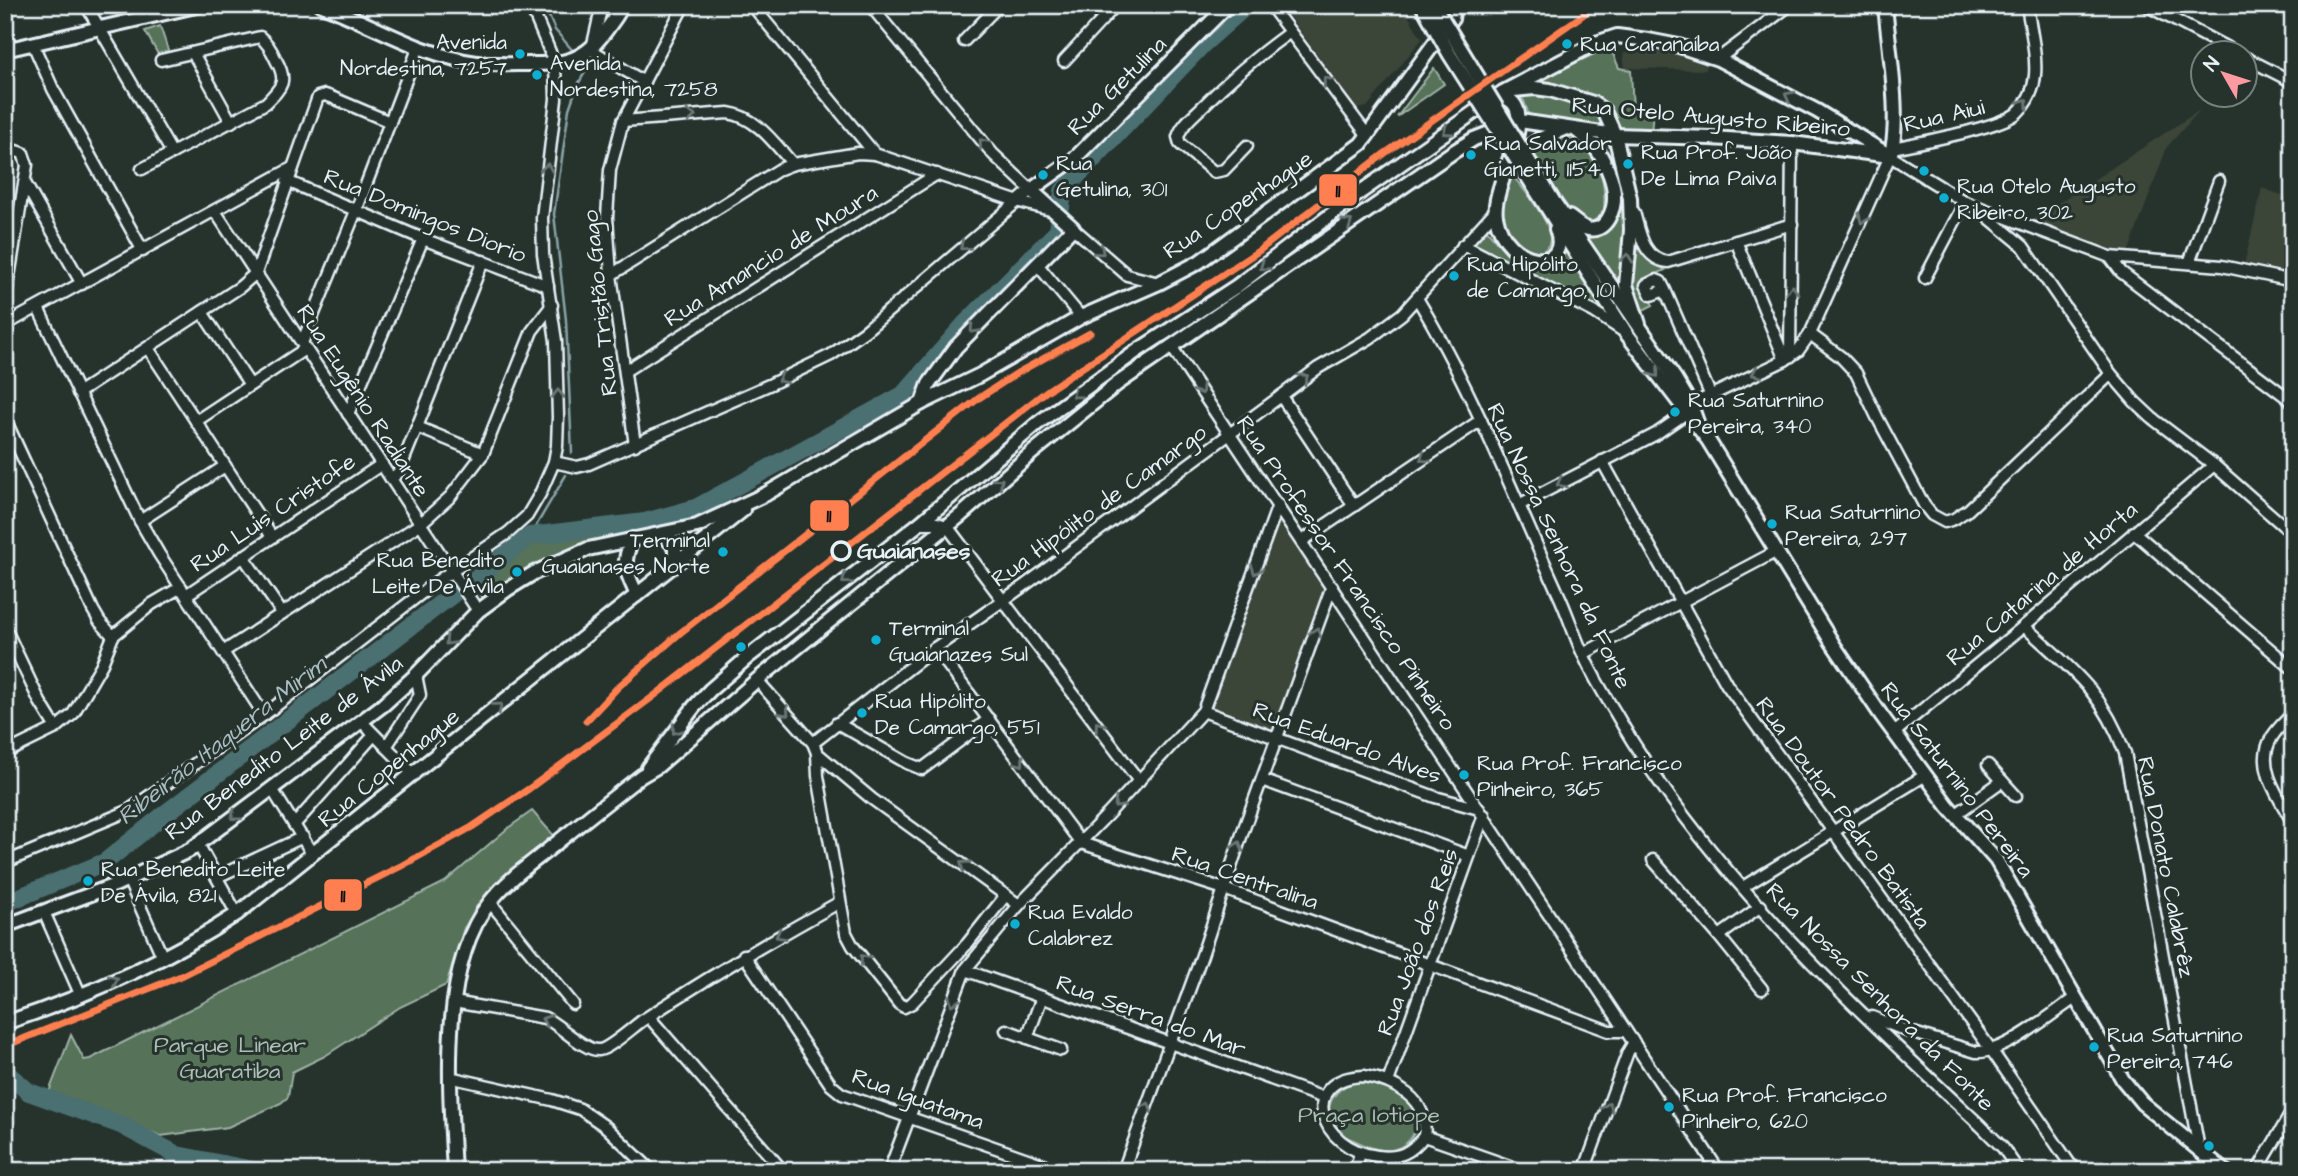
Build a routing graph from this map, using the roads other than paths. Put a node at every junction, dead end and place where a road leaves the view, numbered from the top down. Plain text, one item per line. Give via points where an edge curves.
1 (86, 5) edge
2 (200, 5) edge
3 (322, 5) edge
4 (526, 5) edge
5 (602, 5) edge
6 (623, 5) edge
7 (684, 5) edge
8 (752, 5) edge
9 (870, 5) edge
10 (999, 5) edge
11 (1116, 5) edge
12 (1228, 5) edge
13 (1270, 5) edge
14 (1422, 5) edge
15 (1434, 5) edge
16 (1454, 5) edge
17 (1790, 5) edge
18 (1885, 5) edge
19 (2147, 5) edge
20 (2028, 6) edge
21 (99, 28) junction
22 (601, 28) junction
23 (1290, 32) junction
24 (2209, 38) edge
25 (964, 41) dead end
26 (33, 44) junction
27 (419, 46) junction
28 (5, 50) edge
29 (585, 51) junction
30 (193, 53) junction
31 (1718, 59) junction
32 (161, 60) dead end
33 (1064, 61) dead end
34 (555, 64) junction
35 (2260, 66) edge
36 (644, 82) junction
37 (2293, 82) edge
38 (1500, 94) junction
39 (623, 121) junction
40 (1520, 121) junction
41 (231, 122) junction
42 (390, 122) junction
43 (1571, 129) junction
44 (1368, 135) junction
45 (1615, 135) junction
46 (1791, 143) junction
47 (1247, 146) dead end
48 (5, 148) edge
49 (1892, 152) junction
50 (172, 153) junction
51 (875, 154) junction
52 (793, 164) junction
53 (1506, 166) junction
54 (292, 168) junction
55 (142, 169) dead end
56 (937, 174) junction
57 (1015, 177) junction
58 (287, 181) junction
59 (2220, 181) dead end
60 (25, 183) junction
61 (1031, 190) junction
62 (1002, 196) junction
63 (1630, 198) junction
64 (1016, 201) junction
65 (1965, 202) junction
66 (1552, 207) junction
67 (1976, 207) junction
68 (215, 211) junction
69 (356, 211) junction
70 (1495, 211) junction
71 (1063, 219) junction
72 (1792, 224) junction
73 (2028, 225) junction
74 (423, 239) junction
75 (1736, 241) junction
76 (1463, 245) junction
77 (2024, 246) junction
78 (142, 251) junction
79 (2110, 257) junction
80 (483, 261) junction
81 (2189, 263) junction
82 (1037, 264) junction
83 (256, 273) junction
84 (611, 275) junction
85 (1127, 275) junction
86 (1925, 278) dead end
87 (2293, 281) edge
88 (82, 284) junction
89 (1159, 284) junction
90 (548, 286) junction
91 (1665, 290) dead end
92 (1122, 298) junction
93 (1417, 298) junction
94 (5, 302) edge
95 (552, 305) junction
96 (38, 308) junction
97 (202, 312) junction
98 (1081, 317) junction
99 (1639, 324) junction
100 (5, 325) edge
101 (1626, 333) junction
102 (1810, 334) junction
103 (304, 346) junction
104 (1171, 346) junction
105 (148, 348) junction
106 (1788, 358) junction
107 (625, 371) junction
108 (2110, 374) junction
109 (250, 385) junction
110 (78, 393) junction
111 (1710, 394) junction
112 (1281, 396) junction
113 (2293, 402) edge
114 (922, 403) junction
115 (1688, 409) junction
116 (348, 414) junction
117 (5, 419) edge
118 (1481, 420) junction
119 (195, 421) junction
120 (417, 427) junction
121 (1230, 434) junction
122 (635, 445) junction
123 (483, 454) junction
124 (1602, 461) junction
125 (558, 463) junction
126 (382, 464) junction
127 (2214, 465) junction
128 (225, 466) junction
129 (391, 479) junction
130 (766, 494) junction
131 (1279, 505) junction
132 (1519, 505) junction
133 (1354, 506) junction
134 (140, 521) junction
135 (920, 523) junction
136 (420, 524) junction
137 (947, 526) junction
138 (2134, 532) junction
139 (663, 534) junction
140 (2293, 534) edge
141 (272, 537) junction
142 (633, 539) junction
143 (1302, 541) junction
144 (1777, 551) junction
145 (243, 556) junction
146 (676, 563) junction
147 (453, 574) junction
148 (628, 576) junction
149 (654, 580) junction
150 (1332, 586) junction
151 (183, 591) junction
152 (638, 595) junction
153 (1003, 600) junction
154 (1680, 603) junction
155 (478, 611) junction
156 (282, 613) junction
157 (2024, 626) junction
158 (5, 628) edge
159 (113, 636) junction
160 (935, 648) junction
161 (223, 652) junction
162 (1583, 653) junction
163 (752, 654) junction
164 (2293, 669) edge
165 (416, 674) junction
166 (757, 680) junction
167 (1203, 711) junction
168 (2293, 713) edge
169 (264, 715) junction
170 (989, 719) junction
171 (361, 721) junction
172 (837, 723) junction
173 (56, 728) junction
174 (1894, 733) junction
175 (374, 735) junction
176 (1278, 738) junction
177 (386, 747) junction
178 (815, 748) junction
179 (5, 753) edge
180 (1988, 765) dead end
181 (414, 775) junction
182 (1924, 775) junction
183 (641, 776) junction
184 (1262, 780) junction
185 (1139, 781) junction
186 (2002, 781) junction
187 (272, 789) junction
188 (2016, 796) dead end
189 (1482, 812) junction
190 (1955, 815) junction
191 (2293, 823) edge
192 (295, 825) junction
193 (1833, 831) junction
194 (303, 837) junction
195 (1081, 843) junction
196 (198, 844) junction
197 (313, 855) junction
198 (1469, 856) junction
199 (1653, 860) dead end
200 (5, 862) edge
201 (217, 877) junction
202 (128, 880) junction
203 (1744, 887) junction
204 (1224, 889) junction
205 (1006, 895) junction
206 (489, 902) junction
207 (840, 902) junction
208 (1018, 905) junction
209 (1761, 906) junction
210 (44, 912) junction
211 (237, 914) junction
212 (5, 926) edge
213 (1719, 936) junction
214 (744, 955) junction
215 (163, 958) junction
216 (1430, 964) junction
217 (965, 970) junction
218 (1762, 989) dead end
219 (81, 996) junction
220 (1042, 997) junction
221 (2075, 998) junction
222 (454, 1002) junction
223 (573, 1004) dead end
224 (1866, 1014) junction
225 (649, 1017) junction
226 (5, 1023) edge
227 (1006, 1030) dead end
228 (1626, 1031) junction
229 (1027, 1038) junction
230 (1171, 1042) junction
231 (1633, 1042) junction
232 (1061, 1049) dead end
233 (1992, 1051) junction
234 (449, 1077) junction
235 (1388, 1082) junction
236 (1324, 1098) junction
237 (2293, 1110) edge
238 (909, 1116) junction
239 (1424, 1136) junction
240 (2199, 1149) junction
241 (1360, 1153) junction
242 (454, 1171) edge
243 (652, 1171) edge
244 (783, 1171) edge
245 (889, 1171) edge
246 (1062, 1171) edge
247 (1123, 1171) edge
248 (1356, 1171) edge
249 (1524, 1171) edge
250 (1584, 1171) edge
251 (1719, 1171) edge
252 (2019, 1171) edge
253 (2077, 1171) edge
254 (2225, 1171) edge
255 (2257, 1171) edge

1 - 21 street
2 - 21 main road
3 - 27 main road
4 - 34 street
5 - 22 street
6 - 22 main road
7 - 36 street, Rua Tristão Gago
8 - 51 street
57 -> 9 street
10 - 25 street
11 - 33 street
12 - 61 main road, Rua Getulina via 1074,159
13 - 23 street
14 - 66 main road, bridge via 1450,55
15 - 66 main road, bridge
16 - 44 main road, Rua Copenhague via 1452,19
17 - 31 street
18 - 49 main road via 1895,117
19 - 24 street
49 -> 20 street, Rua Aiui via 1998,123 2027,102 2036,73
21 - 26 main road
21 - 50 street
22 - 29 main road
44 -> 23 street
23 - 47 street via 1229,80 1178,137 1180,144 1214,172 1224,170
26 - 28 main road
26 - 78 street
27 - 34 main road via 475,63
27 - 42 street
29 - 34 main road
29 - 36 street
30 - 32 street
30 - 41 street
30 - 41 street via 253,37 268,45 284,79 265,103
31 - 38 main road via 1679,46 1617,36
49 -> 31 main road
90 -> 34 street via 542,218 556,99
35 - 37 street
36 - 39 street, Rua Tristão Gago
38 - 40 main road via 1516,104
38 - 45 main road via 1535,88 1593,103 1604,111
38 -> 135 main road via 1237,286 1084,387
39 -> 52 street via 738,114 755,123
39 - 84 street, Rua Tristão Gago via 610,170
40 - 43 main road, Rua Otelo Augusto Ribeiro
40 - 53 main road
104 -> 40 main road via 1453,152
41 - 50 street
42 - 54 street via 321,95
42 - 69 street
43 - 45 main road, Rua Otelo Augusto Ribeiro
43 - 53 main road via 1540,139
43 - 66 main road via 1604,160 1614,207 1608,220 1590,230
44 - 89 main road, Rua Copenhague via 1246,229
45 - 46 main road, Rua Otelo Augusto Ribeiro
45 - 63 main road
46 - 49 main road, Rua Otelo Augusto Ribeiro
46 - 72 street
48 - 60 street via 23,153
49 - 65 street, Rua Otelo Augusto Ribeiro
49 -> 102 street
50 - 55 street
51 - 52 street
51 - 56 street
52 - 84 street
53 - 70 main road
54 - 58 street
54 - 68 street
56 - 62 street
56 - 107 street, Rua Amancio de Moura
57 - 61 street
57 - 62 street via 1012,188
58 - 69 street, Rua Domingos Diorio
58 - 83 street
59 - 81 street
60 - 88 street
60 - 94 street
61 - 64 street
61 - 71 main road
62 - 64 street
63 - 75 street via 1647,250 1659,261
99 -> 63 main road via 1626,285
64 - 71 street
64 -> 122 street via 831,355
65 - 67 street, Rua Otelo Augusto Ribeiro
65 - 86 street
66 - 70 main road via 1559,243 1553,254 1540,261 1514,249 1497,224
66 - 99 main road, Rua Saturnino Pereira
66 - 101 main road, Rua Saturnino Pereira
67 - 73 street, Rua Otelo Augusto Ribeiro
67 - 77 street
68 - 78 street
68 - 83 street, Rua Eugênio Radiante
69 - 74 street, Rua Domingos Diorio
69 - 103 street
70 - 76 street, Rua Hipólito de Camargo
71 - 82 main road
71 -> 85 street
72 - 75 street
106 -> 72 street
73 - 77 street via 2022,236
73 - 79 street, Rua Otelo Augusto Ribeiro
74 - 80 street, Rua Domingos Diorio
74 - 116 street
75 - 106 street
76 - 93 street, Rua Hipólito de Camargo
76 - 101 street, Rua Saturnino Pereira
77 - 108 street
78 - 88 street
79 - 81 street, Rua Otelo Augusto Ribeiro
79 - 113 street via 2121,272
80 - 90 street, Rua Domingos Diorio
80 - 120 street
81 - 87 street, Rua Otelo Augusto Ribeiro
82 - 98 street
82 -> 114 main road via 956,348 929,384
83 - 97 street
83 - 103 street, Rua Eugênio Radiante
84 - 107 street, Rua Tristão Gago
85 - 89 street
85 - 92 street via 1128,290
88 - 96 street
89 - 92 main road, Rua Copenhague
90 - 95 street
91 - 111 street
92 - 98 main road, Rua Copenhague
112 -> 93 street, Rua Hipólito de Camargo via 1370,338
93 - 118 street, Rua Nossa Senhora da Fonte
95 - 123 street via 532,331
125 -> 95 street
96 - 100 street
96 - 110 street
97 - 105 street
97 - 109 street
98 - 114 main road, Rua Copenhague
99 - 115 main road, Rua Saturnino Pereira
101 -> 115 main road, Rua Saturnino Pereira
102 - 106 street
102 - 108 street via 1856,373 1924,505 1945,523 1968,510
103 - 109 street
103 - 116 street, Rua Eugênio Radiante
104 -> 121 street, Rua Professor Francisco Pinheiro
137 -> 104 main road via 1074,418
105 - 110 street
105 - 119 street
106 -> 111 street
107 - 122 street, Rua Tristão Gago
108 - 127 street via 2152,418
109 - 119 street
110 - 134 street
111 - 115 street
112 - 121 street, Rua Hipólito de Camargo
112 - 133 street
114 - 130 main road, Rua Benedito Leite de Ávila
115 - 124 street via 1656,434
115 - 144 main road, Rua Saturnino Pereira
116 - 126 street, Rua Eugênio Radiante
117 - 159 street via 93,610
118 - 132 street, Rua Nossa Senhora da Fonte
118 -> 133 street
119 - 128 street
120 - 123 street
120 - 129 street via 399,472
121 - 131 street, Rua Professor Francisco Pinheiro
121 - 153 street, Rua Hipólito de Camargo
122 - 125 street via 589,464
123 - 136 street via 450,497
124 -> 132 street
124 - 154 street, Rua Doutor Pedro Batista
125 - 147 street via 527,516
126 - 129 street, Rua Eugênio Radiante
126 - 141 street, Rua Luis Cristofe
127 - 138 street, Rua Catarina de Horta
127 - 140 street
128 - 134 street
128 - 141 street
129 - 136 street, Rua Eugênio Radiante
130 - 139 main road, Rua Benedito Leite de Ávila via 697,526
130 - 146 main road, Rua Copenhague
131 - 143 street, Rua Professor Francisco Pinheiro
131 -> 167 street
132 - 162 street, Rua Nossa Senhora da Fonte
133 - 143 street
134 - 151 street
135 - 137 street
135 -> 163 main road
136 - 147 street, Rua Eugênio Radiante
136 - 156 street
137 - 153 street
137 - 166 main road
138 - 157 street, Rua Catarina de Horta
138 - 164 street
139 - 142 main road, Rua Benedito Leite de Ávila
139 - 146 main road via 675,547
141 - 145 street, Rua Luis Cristofe
142 - 148 main road via 626,555
142 - 155 main road, Rua Benedito Leite de Ávila via 570,556
143 - 150 street, Rua Professor Francisco Pinheiro
144 - 154 street
144 - 174 main road, Rua Saturnino Pereira
145 - 151 street, Rua Luis Cristofe
145 - 156 street
146 - 149 main road, Rua Copenhague
147 - 155 street, Rua Eugênio Radiante
147 - 169 street
148 - 149 main road
148 - 152 main road
149 - 152 main road, Rua Copenhague
176 -> 150 street
150 - 189 street, Rua Professor Francisco Pinheiro
151 - 159 street, Rua Luis Cristofe via 152,604
151 - 161 street
181 -> 152 main road, Rua Copenhague
153 - 160 street, Rua Hipólito de Camargo
185 -> 153 street
154 - 162 street
154 - 193 street, Rua Doutor Pedro Batista via 1727,685
155 -> 165 main road, Rua Benedito Leite de Ávila
156 - 161 street
157 - 174 street, Rua Catarina de Horta
157 - 240 street, Rua Donato Calabrêz via 2092,689 2125,753
158 - 173 street
159 - 173 street via 80,705
160 - 170 street
160 - 172 street, Rua Hipólito de Camargo
161 - 169 street
162 - 203 street, Rua Nossa Senhora da Fonte via 1649,770
163 - 166 main road via 750,669
163 -> 183 main road via 694,707
165 - 171 main road, Rua Benedito Leite de Ávila
165 - 177 street via 420,695
166 -> 178 street
166 - 183 main road
167 - 176 street, Rua Eduardo Alves
167 - 185 street
168 - 191 street via 2270,740 2265,761
169 - 200 street via 128,811
170 - 172 street via 922,769
170 -> 195 street
171 - 175 street
171 - 187 main road, Rua Benedito Leite de Ávila
172 - 178 street, Rua Hipólito de Camargo
173 - 179 street
174 - 182 main road, Rua Saturnino Pereira
175 - 177 street
175 - 192 street
176 - 184 street
176 - 189 street, Rua Eduardo Alves
177 - 181 street
205 -> 178 street via 872,799
178 - 207 street
180 - 186 street
181 - 197 main road, Rua Copenhague
182 - 190 main road, Rua Saturnino Pereira
182 - 193 street
183 - 206 main road
184 - 198 street
204 -> 184 street
185 -> 195 street
186 - 188 street
186 - 190 street
187 - 192 street
187 -> 196 main road, Rua Benedito Leite de Ávila
189 - 198 street, Rua João dos Reis
189 - 228 street, Rua Professor Francisco Pinheiro
190 - 221 main road, Rua Saturnino Pereira via 1996,860
192 - 194 street
193 - 203 street
193 - 233 street, Rua Doutor Pedro Batista
194 - 197 street
194 - 201 street
195 - 204 street, Rua Centralina
195 - 208 street
196 - 201 street
196 - 202 main road, Rua Benedito Leite de Ávila
197 - 211 main road, Rua Copenhague
198 - 216 street, Rua João dos Reis
199 - 213 street
201 - 211 street
202 - 210 main road, Rua Benedito Leite de Ávila
202 - 215 street
203 - 209 street, Rua Nossa Senhora da Fonte
204 - 216 street, Rua Centralina
204 - 230 street
205 -> 207 street via 949,965 904,1007 853,946
205 - 208 street
206 - 222 main road via 471,936
206 - 223 street
207 -> 214 street
208 - 217 street
209 - 213 street
209 - 224 street, Rua Nossa Senhora da Fonte
210 - 212 main road, Rua Benedito Leite de Ávila
210 - 219 street
211 - 215 main road, Rua Copenhague
213 - 218 street
214 - 225 street
214 - 238 street, Rua Iguatama via 831,1085 851,1098
219 -> 215 main road, Rua Copenhague
216 - 228 street, Rua Centralina via 1609,1031
216 - 235 street, Rua João dos Reis
217 - 220 street, Rua Serra do Mar
217 -> 238 street
219 - 226 main road, Rua Copenhague
220 - 229 street
220 - 230 street, Rua Serra do Mar
221 - 233 street
221 - 240 main road, Rua Saturnino Pereira via 2130,1091
225 -> 222 street via 596,1050 545,1018
222 - 234 main road
224 - 233 street via 1976,1052
224 - 252 street, Rua Nossa Senhora da Fonte via 2003,1148
225 - 244 street
227 - 229 street
228 - 231 street, Rua Professor Francisco Pinheiro
229 - 232 street
230 - 236 street, Rua Serra do Mar
247 -> 230 street
250 -> 231 street
231 - 251 street, Rua Professor Francisco Pinheiro
233 - 253 street, Rua Doutor Pedro Batista
234 - 242 main road
234 - 243 street via 580,1109
235 - 236 street via 1364,1076 1349,1078 1329,1089
235 - 239 street via 1418,1105
236 - 241 street via 1324,1118 1331,1133
237 - 255 street
238 - 245 street
238 - 246 street, Rua Iguatama
239 - 241 street via 1406,1154 1392,1158
239 - 249 street
240 - 254 main road, Rua Saturnino Pereira
241 - 248 street

